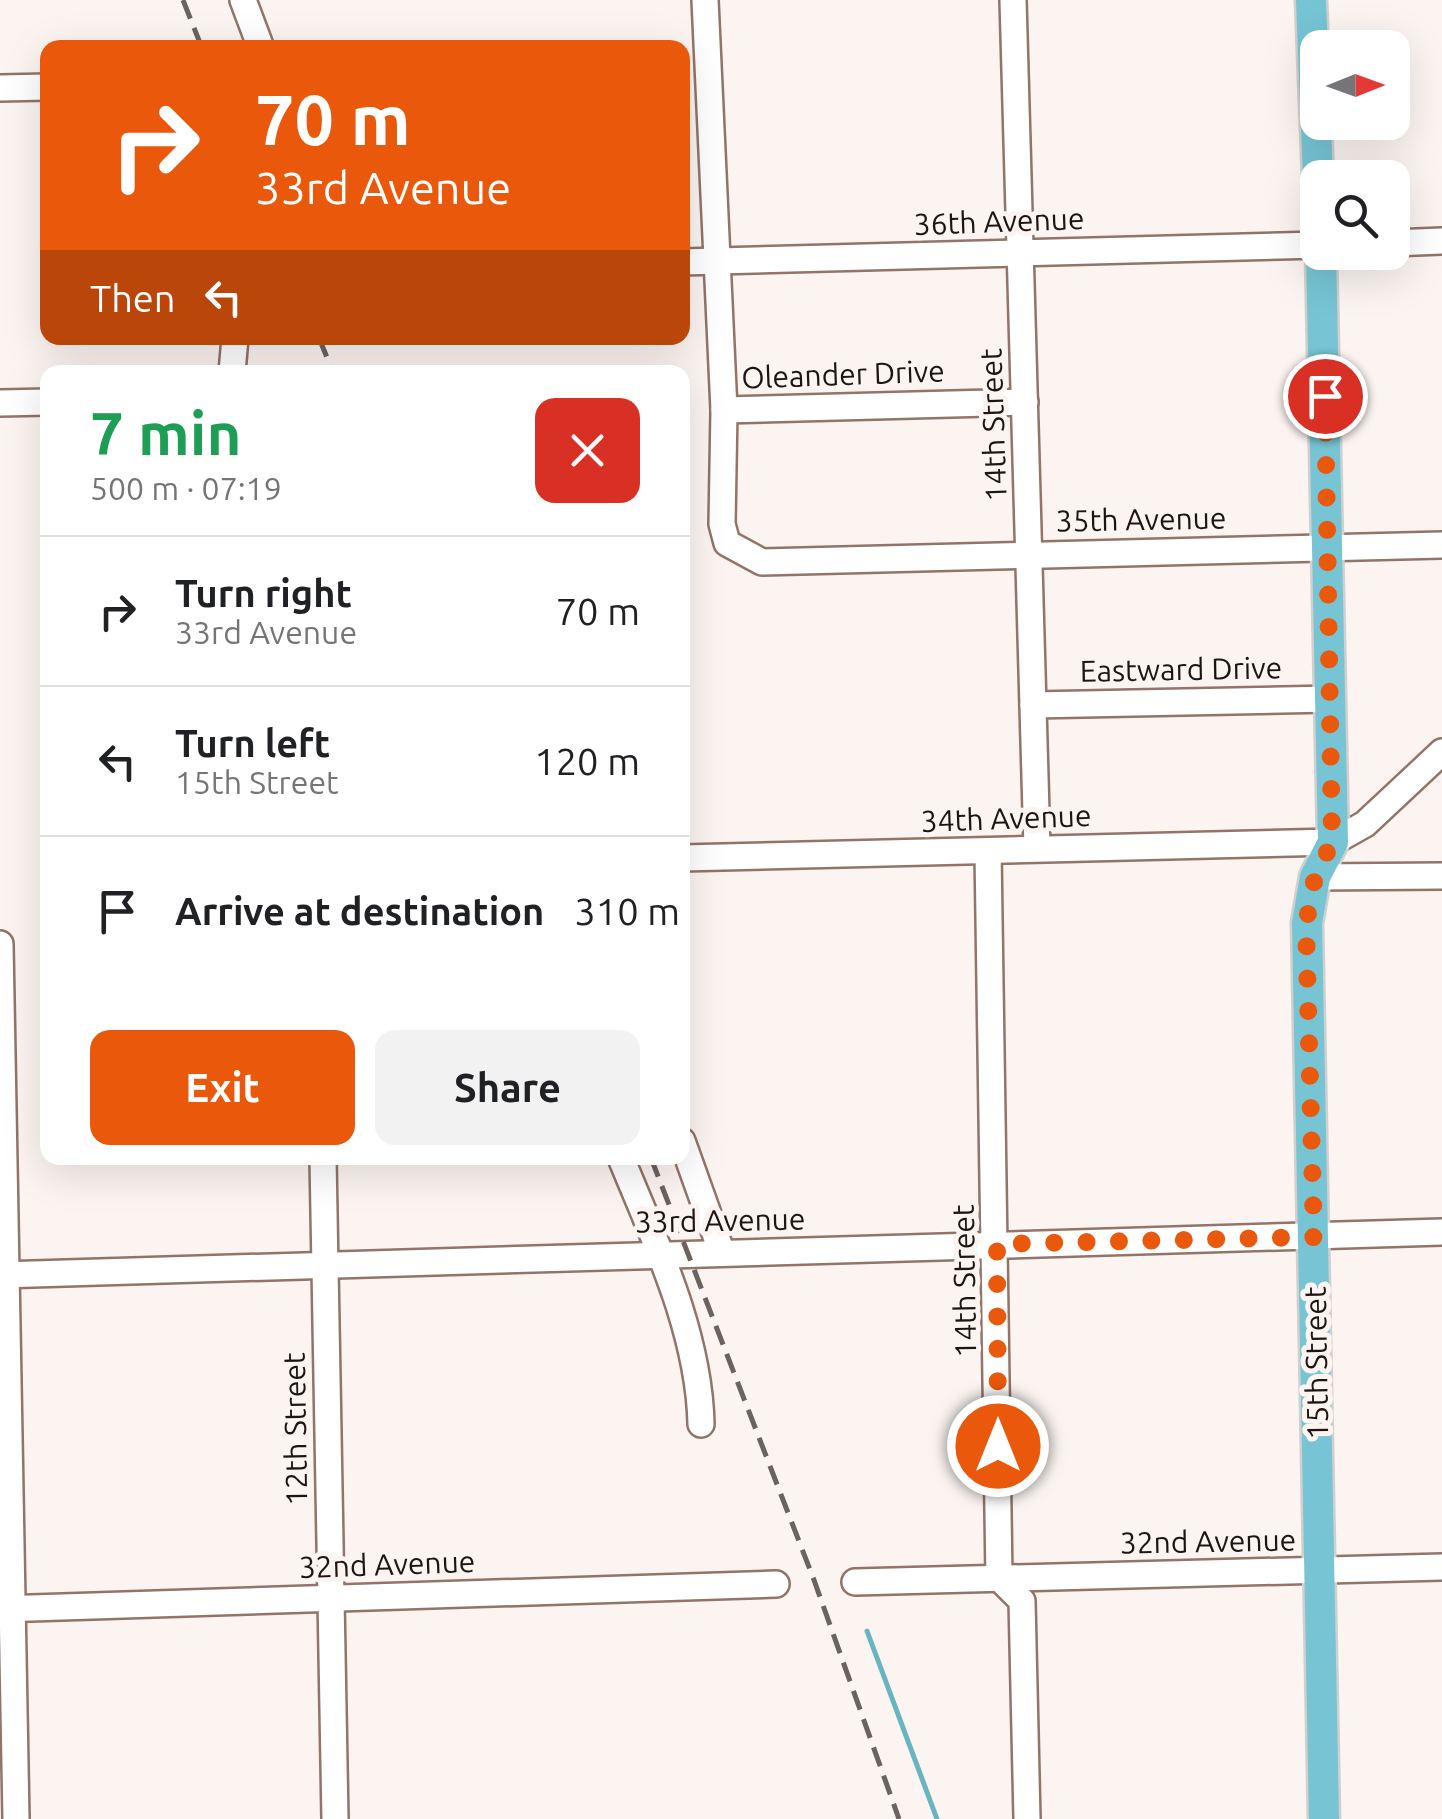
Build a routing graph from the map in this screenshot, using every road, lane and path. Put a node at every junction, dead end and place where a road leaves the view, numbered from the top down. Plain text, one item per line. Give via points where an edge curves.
1 (243, 0) edge
2 (706, 0) edge
3 (1013, 0) edge
4 (1311, 0) edge
5 (259, 40) edge
6 (40, 86) edge
7 (0, 88) edge
8 (1317, 160) edge
9 (1442, 241) edge
10 (1410, 242) edge
11 (1300, 245) edge
12 (1020, 253) junction
13 (690, 262) edge
14 (718, 262) junction
15 (1320, 270) edge
16 (40, 402) edge
17 (1024, 402) junction
18 (0, 403) edge
19 (724, 410) junction
20 (1442, 545) edge
21 (1328, 548) junction
22 (1029, 553) junction
23 (1331, 698) junction
24 (1033, 704) junction
25 (1442, 752) edge
26 (1332, 842) junction
27 (1037, 848) junction
28 (988, 852) junction
29 (690, 858) edge
30 (1442, 876) edge
31 (1315, 877) junction
32 (0, 944) edge
33 (690, 1163) edge
34 (322, 1165) edge
35 (624, 1165) edge
36 (1442, 1232) edge
37 (1314, 1237) junction
38 (997, 1244) junction
39 (722, 1252) junction
40 (660, 1254) junction
41 (325, 1264) junction
42 (3, 1275) edge
43 (701, 1424) dead end
44 (1442, 1567) edge
45 (1319, 1570) junction
46 (999, 1578) junction
47 (855, 1582) dead end
48 (776, 1584) dead end
49 (330, 1598) junction
50 (6, 1608) edge
51 (16, 1819) edge
52 (335, 1819) edge
53 (1027, 1819) edge
54 (1324, 1819) edge

1 - 5 street
2 - 14 street
3 - 12 street, 14th Street
4 - 8 main road
6 - 7 street
9 - 10 street
11 - 12 street, 36th Avenue
12 - 14 street, 36th Avenue
12 - 17 street, 14th Street
13 - 14 street, 36th Avenue
14 - 19 street
15 - 21 main road, 15th Street
16 - 18 street
17 - 19 street, Oleander Drive
17 - 22 street, 14th Street
19 - 22 street, 35th Avenue via 722,524 727,542 762,562
20 - 21 street, 35th Avenue
21 - 22 street, 35th Avenue
21 - 23 main road, 15th Street
22 - 24 street, 14th Street
23 - 24 street, Eastward Drive
23 - 26 main road, 15th Street
24 - 27 street, 14th Street
25 - 26 street via 1365,824
26 - 27 street, 34th Avenue
26 - 31 main road, 15th Street
27 - 28 street, 34th Avenue
28 - 29 street, 34th Avenue
28 - 38 street, 14th Street
30 - 31 street
31 - 37 main road, 15th Street via 1306,924
32 - 42 street
33 - 39 street
34 - 41 street, 12th Street
35 - 40 street
36 - 37 street, 33rd Avenue
37 - 38 street, 33rd Avenue
37 - 45 main road, 15th Street
38 - 39 street, 33rd Avenue
38 - 46 street, 14th Street
39 - 40 street, 33rd Avenue
40 - 41 street, 33rd Avenue
40 - 43 street via 700,1382
41 - 42 street, 33rd Avenue
41 - 49 street, 12th Street
42 - 50 street
44 - 45 street, 32nd Avenue
45 - 46 street, 32nd Avenue
45 - 54 main road, 15th Street
46 - 47 street, 32nd Avenue
46 - 53 street, 14th Street via 1022,1601
48 - 49 street, 32nd Avenue
49 - 50 street, 32nd Avenue
49 - 52 street, 12th Street
50 - 51 street

